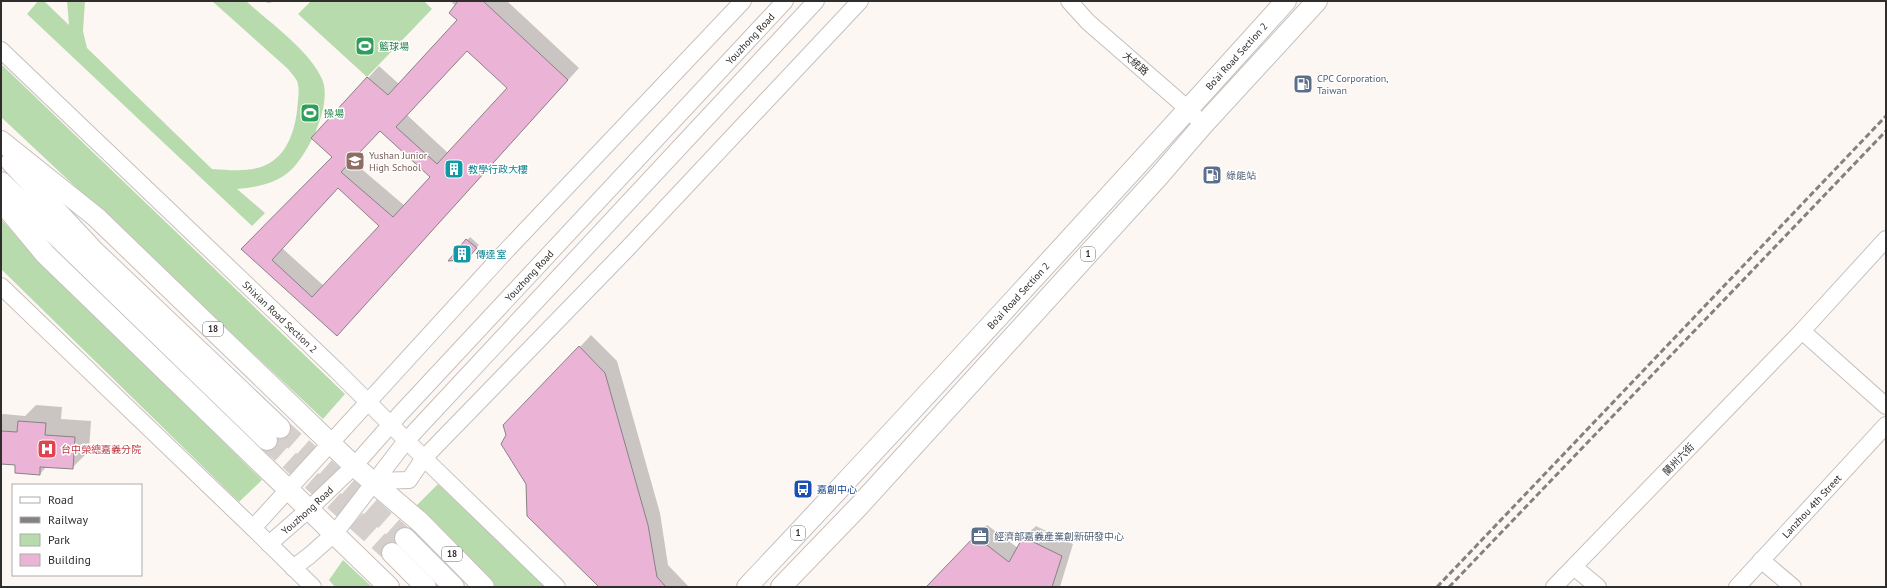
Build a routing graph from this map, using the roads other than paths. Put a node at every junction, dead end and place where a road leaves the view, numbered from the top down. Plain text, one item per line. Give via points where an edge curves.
1 (744, 1) edge
2 (785, 1) edge
3 (816, 1) edge
4 (860, 1) edge
5 (1069, 1) edge
6 (1286, 1) edge
7 (1317, 1) edge
8 (1, 50) edge
9 (1188, 109) junction
10 (1203, 125) junction
11 (1, 141) edge
12 (1, 151) edge
13 (1, 182) edge
14 (1, 201) edge
15 (1886, 240) edge
16 (1, 286) edge
17 (1802, 331) junction
18 (368, 402) junction
19 (1886, 406) edge
20 (391, 424) junction
21 (1886, 425) edge
22 (406, 441) junction
23 (331, 443) junction
24 (424, 458) junction
25 (354, 466) junction
26 (374, 481) junction
27 (288, 490) junction
28 (308, 510) junction
29 (253, 528) junction
30 (335, 533) junction
31 (405, 538) tunnel mouth
32 (269, 544) junction
33 (392, 553) tunnel mouth
34 (1761, 560) junction
35 (1574, 567) junction
36 (293, 568) junction
37 (313, 587) edge
38 (389, 587) edge
39 (426, 587) edge
40 (454, 587) edge
41 (484, 587) edge
42 (557, 587) edge
43 (747, 587) edge
44 (781, 587) edge
45 (1554, 587) edge
46 (1598, 587) edge
47 (1737, 587) edge
48 (1794, 587) edge

1 - 18 street via 505,252
2 - 20 street, Youzhong Road
3 - 22 street
4 - 24 street via 627,249
5 - 9 street, 大統路 via 1088,22
6 - 9 main road, Bo'ai Road Section 2 / 1
7 - 10 main road, 1
8 - 18 street, Shixian Road Section 2
9 - 10 street, 大統路
9 - 43 main road, Bo'ai Road Section 2 / 1 via 858,470
10 - 44 main road, 1 via 859,506
11 - 23 main road, 18 via 96,217
12 - 13 main road, 18 via 94,251 274,434
14 - 27 main road via 45,254
15 - 17 street, 蘭州六街
16 - 29 street
17 - 19 street
17 - 35 street, 蘭州六街
18 - 20 street, Shixian Road Section 2
18 - 23 street
20 - 22 street, Shixian Road Section 2
20 - 25 street, Youzhong Road
21 - 34 street, Lanzhou 4th Street
22 - 24 street, Shixian Road Section 2
22 - 26 street
23 - 25 main road, 18
23 - 27 street
24 - 26 street via 409,480
24 - 42 street, Shixian Road Section 2
25 - 26 main road, 18
25 - 28 street, Youzhong Road
26 - 30 street
26 - 41 main road, 18 via 420,522
27 - 28 main road
27 - 29 street
28 - 30 main road
28 - 32 street, Youzhong Road
29 - 32 street
30 - 36 street
30 - 38 main road
31 - 40 main road, 18
32 - 36 street
33 - 39 main road
34 - 47 street, Lanzhou 4th Street
34 - 48 street
35 - 45 street, 蘭州六街
35 - 46 street
36 - 37 street

